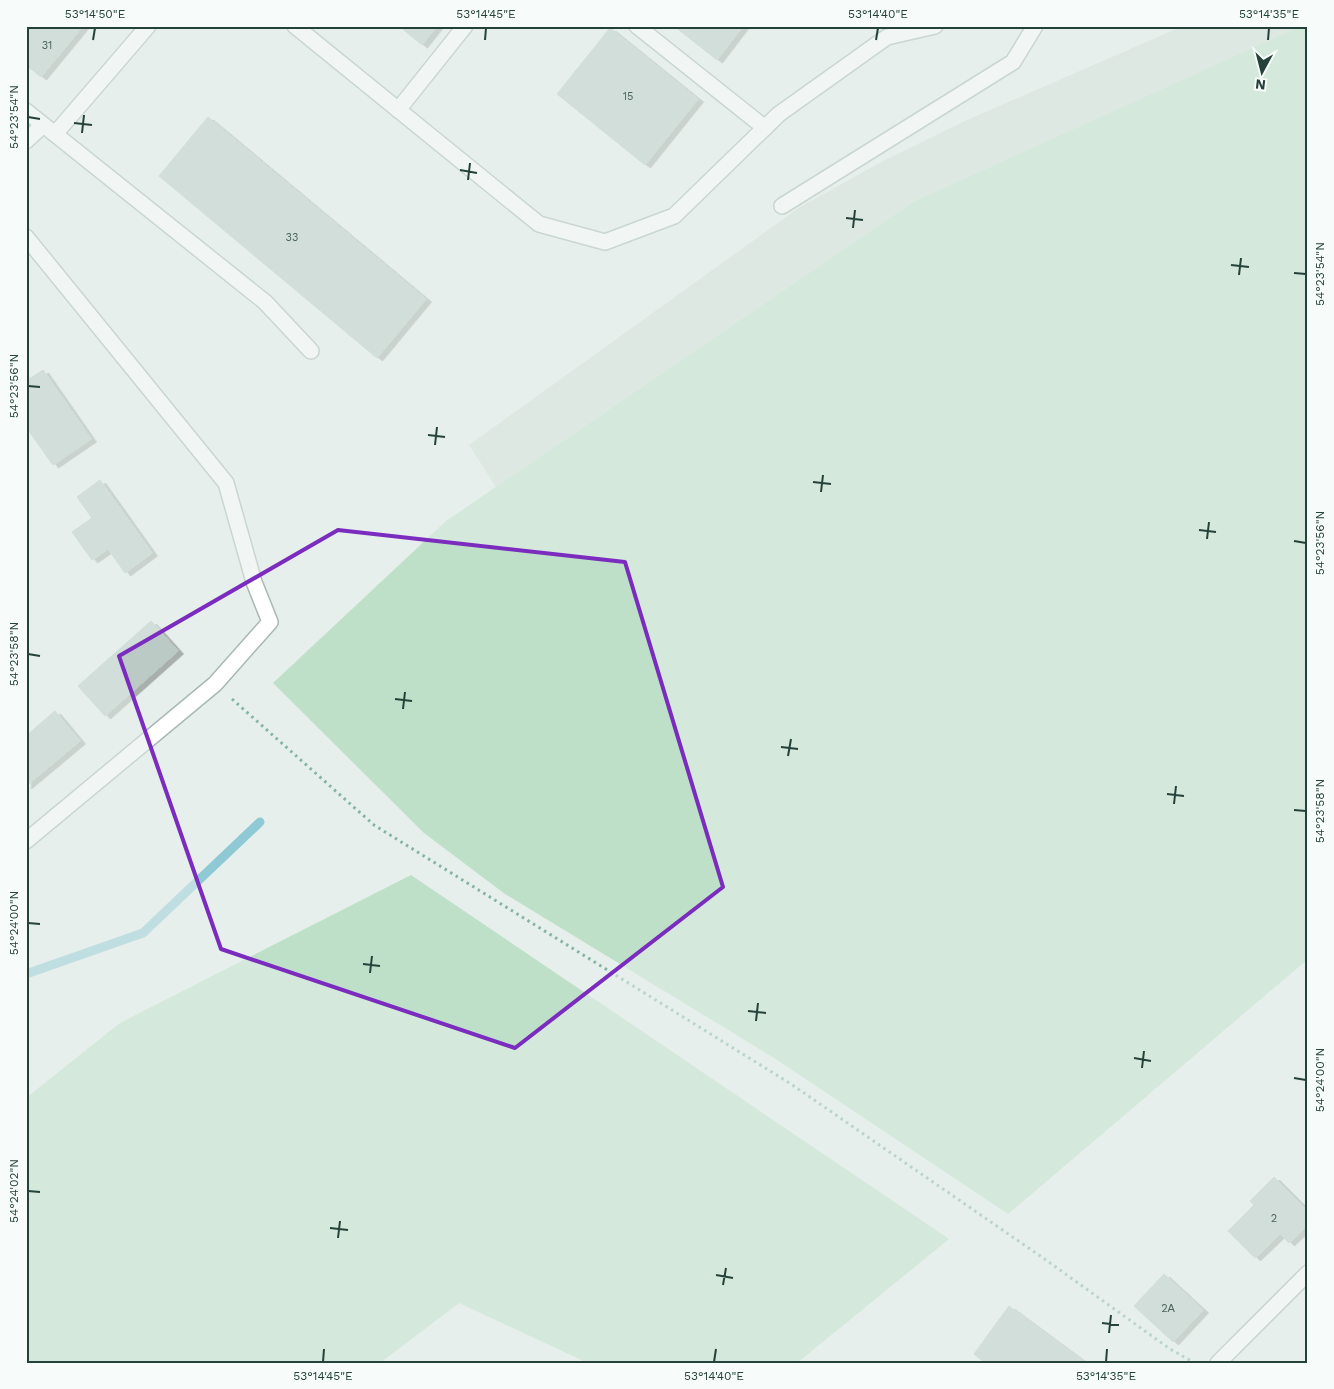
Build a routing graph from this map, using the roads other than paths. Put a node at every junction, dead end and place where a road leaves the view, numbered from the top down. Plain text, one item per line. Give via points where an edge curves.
1 (148, 26) edge
2 (295, 26) edge
3 (466, 26) edge
4 (637, 26) edge
5 (935, 26) edge
6 (1035, 26) edge
7 (398, 110) junction
8 (26, 111) edge
9 (765, 128) junction
10 (49, 130) junction
11 (26, 141) edge
12 (782, 206) dead end
13 (26, 237) edge
14 (311, 350) dead end
15 (26, 841) edge
16 (1308, 1273) edge
17 (1218, 1363) edge

1 - 10 street
2 - 7 street
3 - 7 street
4 - 9 street
5 - 9 street via 887,37 779,114
6 - 12 street via 1012,62
7 - 9 street via 538,224 605,242 674,216
8 - 10 street
10 - 11 street
10 - 14 street via 265,302
13 - 15 street via 226,483 254,582 270,622 215,684
16 - 17 street

